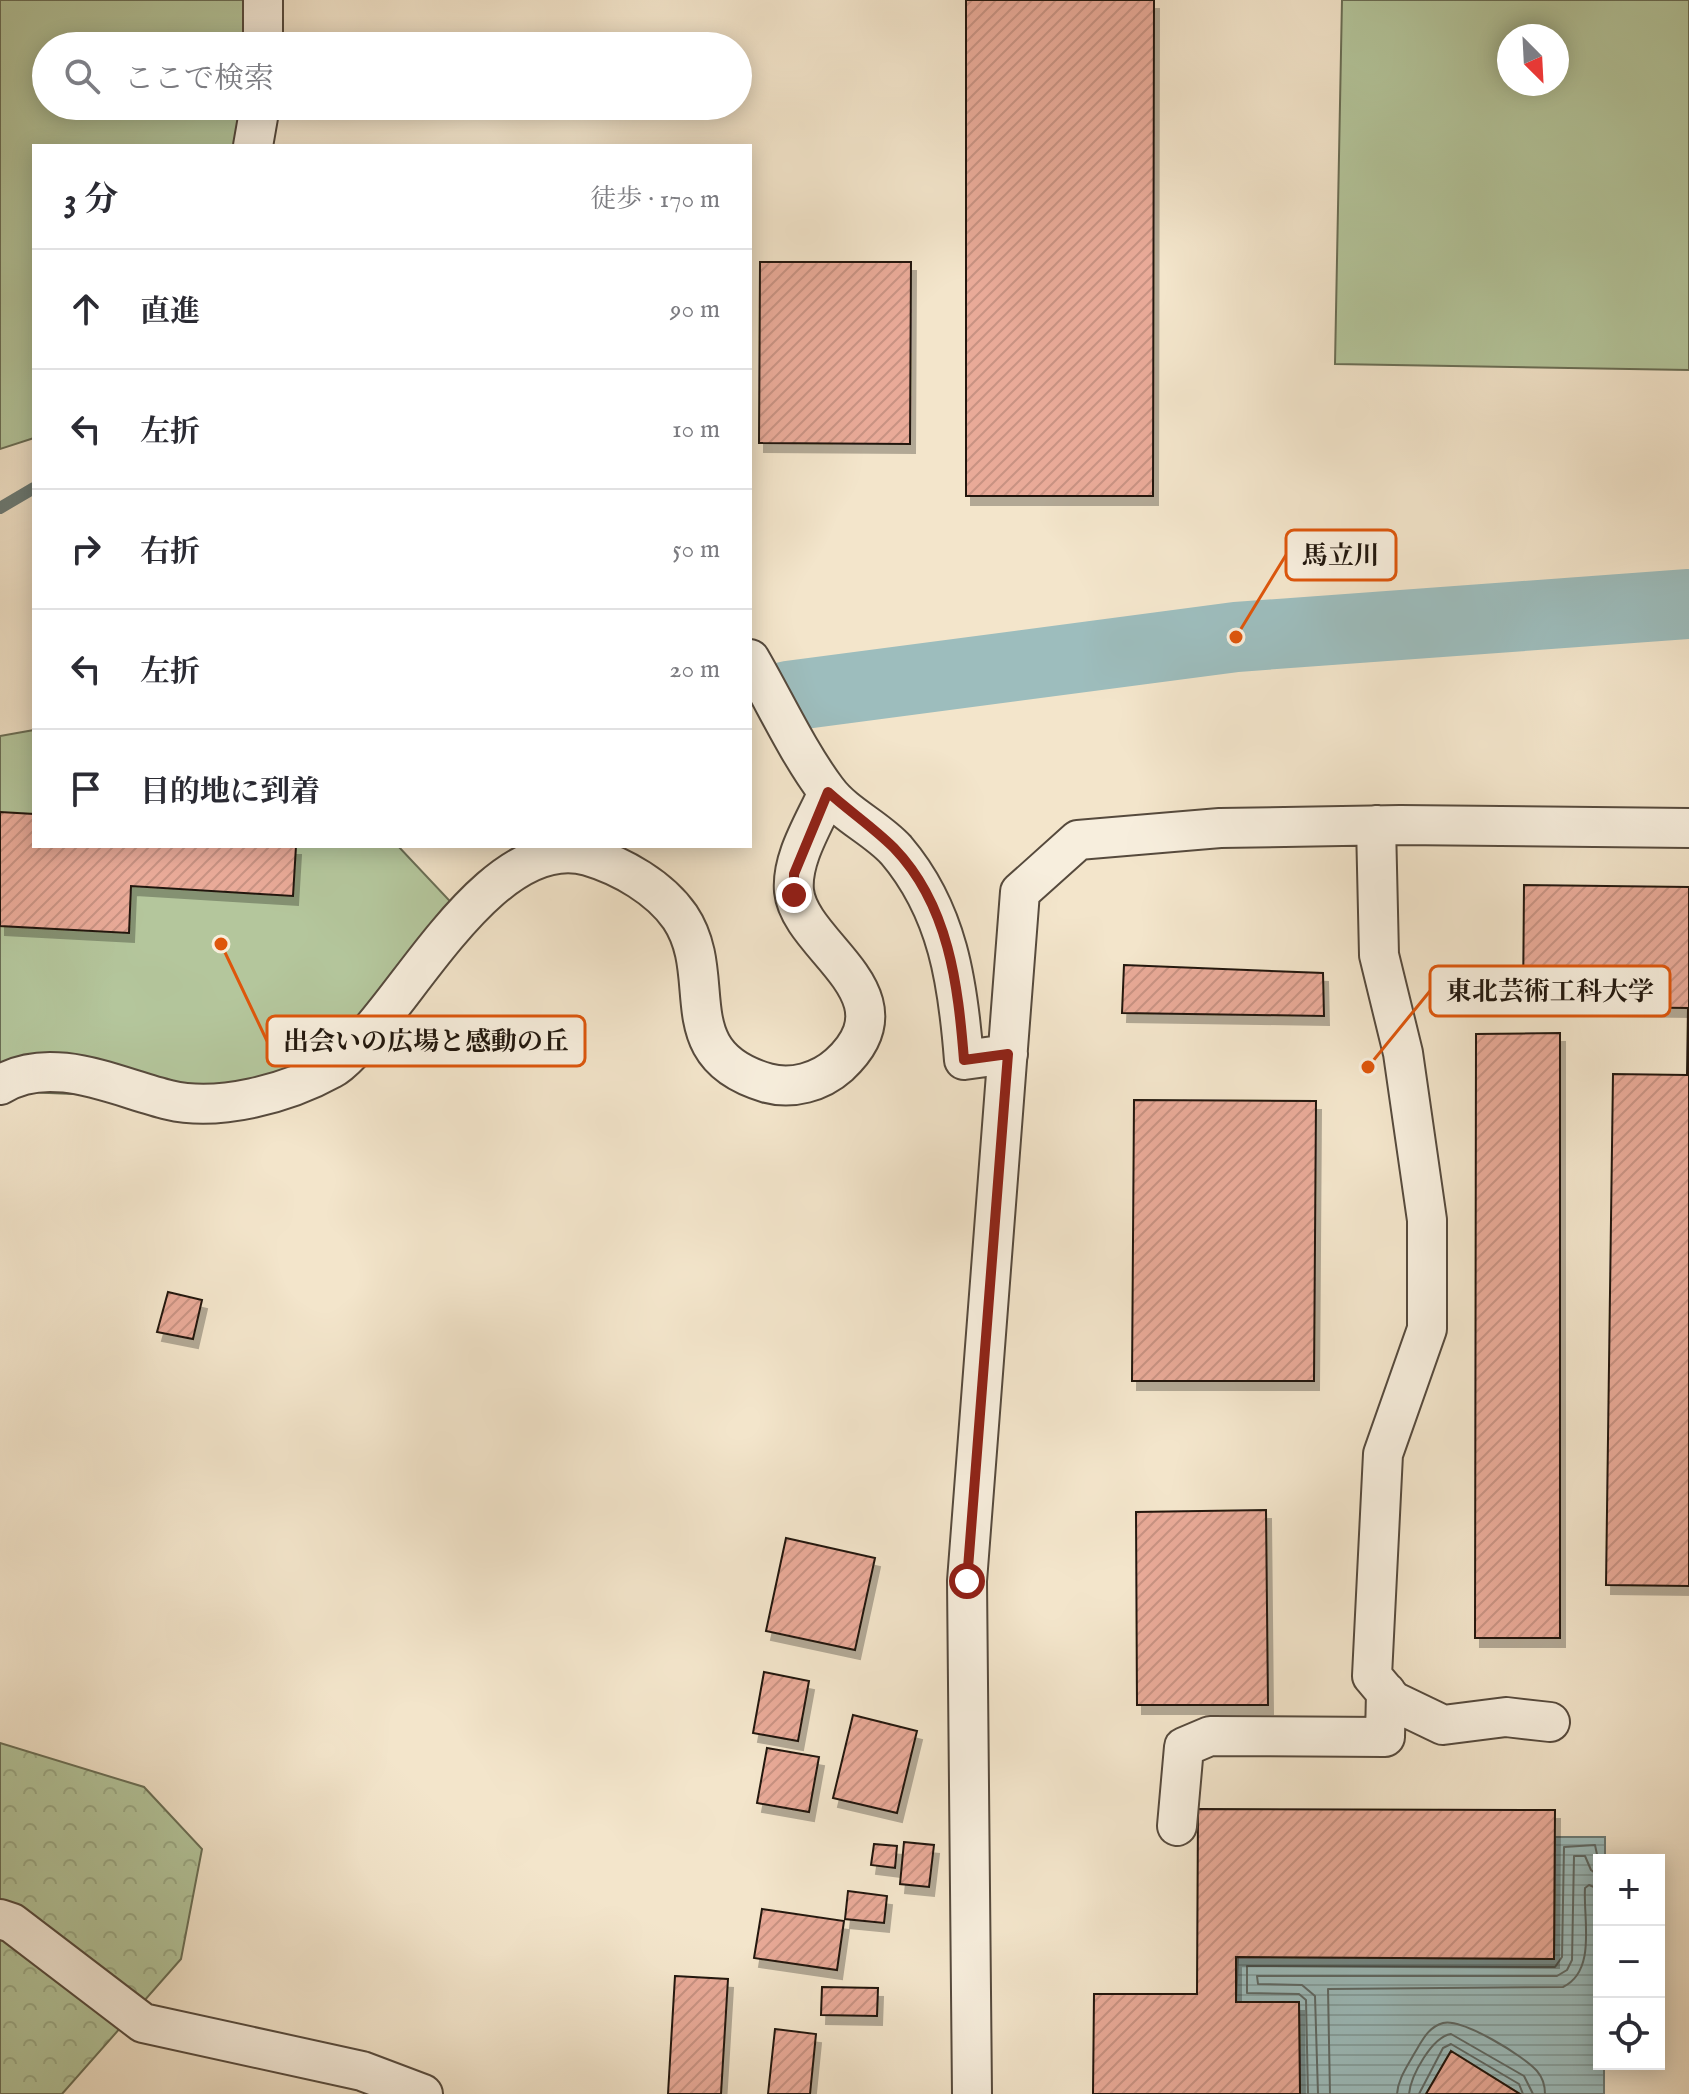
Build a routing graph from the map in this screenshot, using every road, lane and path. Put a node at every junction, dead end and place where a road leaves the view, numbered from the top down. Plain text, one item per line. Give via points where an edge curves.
1 (263, 0) edge
2 (263, 32) edge
3 (258, 120) edge
4 (253, 144) edge
5 (752, 662) edge
6 (828, 792) junction
7 (1376, 825) junction
8 (1689, 828) edge
9 (1008, 1054) junction
10 (0, 1085) edge
11 (1386, 1692) junction
12 (1550, 1722) dead end
13 (1177, 1826) dead end
14 (0, 1919) edge
15 (422, 2094) edge
16 (972, 2094) edge

1 - 2 street
3 - 4 street
5 - 6 street
6 - 9 street via 894,849 924,888 947,940 964,1060
6 - 10 street via 794,874 794,895 860,990 863,1014 860,1038 823,1078 776,1086 736,1072 704,1031 695,945 680,917 636,876 586,855 547,855 511,869 469,907 381,1023 336,1067 290,1088 244,1101 172,1101 104,1078 51,1072
7 - 8 street
7 - 9 street via 1220,828 1078,840 1020,892
7 - 11 street via 1379,955 1403,1053 1427,1220 1427,1329 1383,1454 1372,1676
9 - 16 street via 967,1581
11 - 12 street via 1393,1701 1443,1725 1506,1717
11 - 13 street via 1385,1737 1210,1736 1184,1747
14 - 15 street via 143,2023 362,2071

